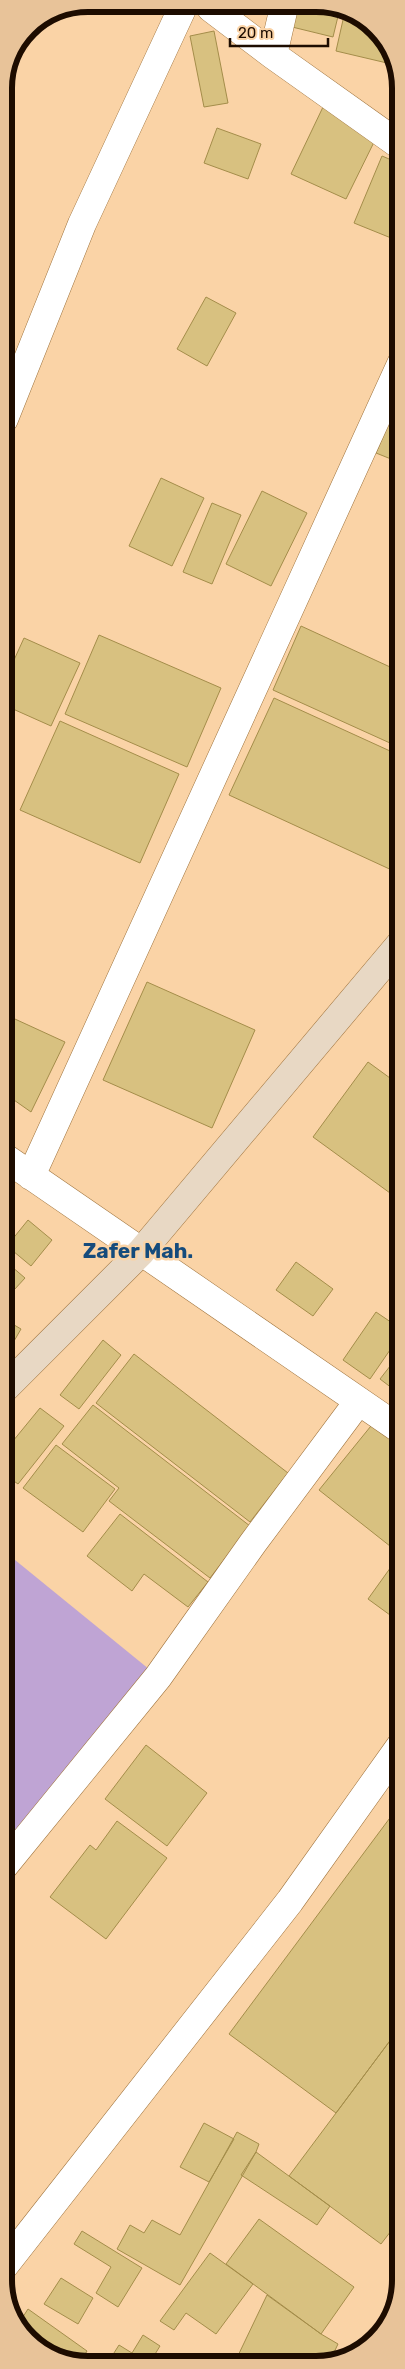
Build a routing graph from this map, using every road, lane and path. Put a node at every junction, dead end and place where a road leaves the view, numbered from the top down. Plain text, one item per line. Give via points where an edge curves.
1 (180, 12) edge
2 (216, 12) edge
3 (283, 12) edge
4 (273, 55) junction
5 (392, 140) edge
6 (392, 384) edge
7 (13, 396) edge
8 (392, 954) edge
9 (13, 1163) edge
10 (31, 1176) junction
11 (141, 1252) junction
12 (13, 1380) edge
13 (358, 1402) junction
14 (392, 1424) edge
15 (392, 1758) edge
16 (13, 1855) edge
17 (13, 2255) edge

1 - 7 street via 82,224
2 - 4 street
3 - 4 street
4 - 5 street
6 - 10 street
8 - 11 street
9 - 10 street
10 - 11 street
11 - 12 street
11 - 13 street
13 - 14 street
13 - 16 street via 158,1677
15 - 17 street via 290,1901

